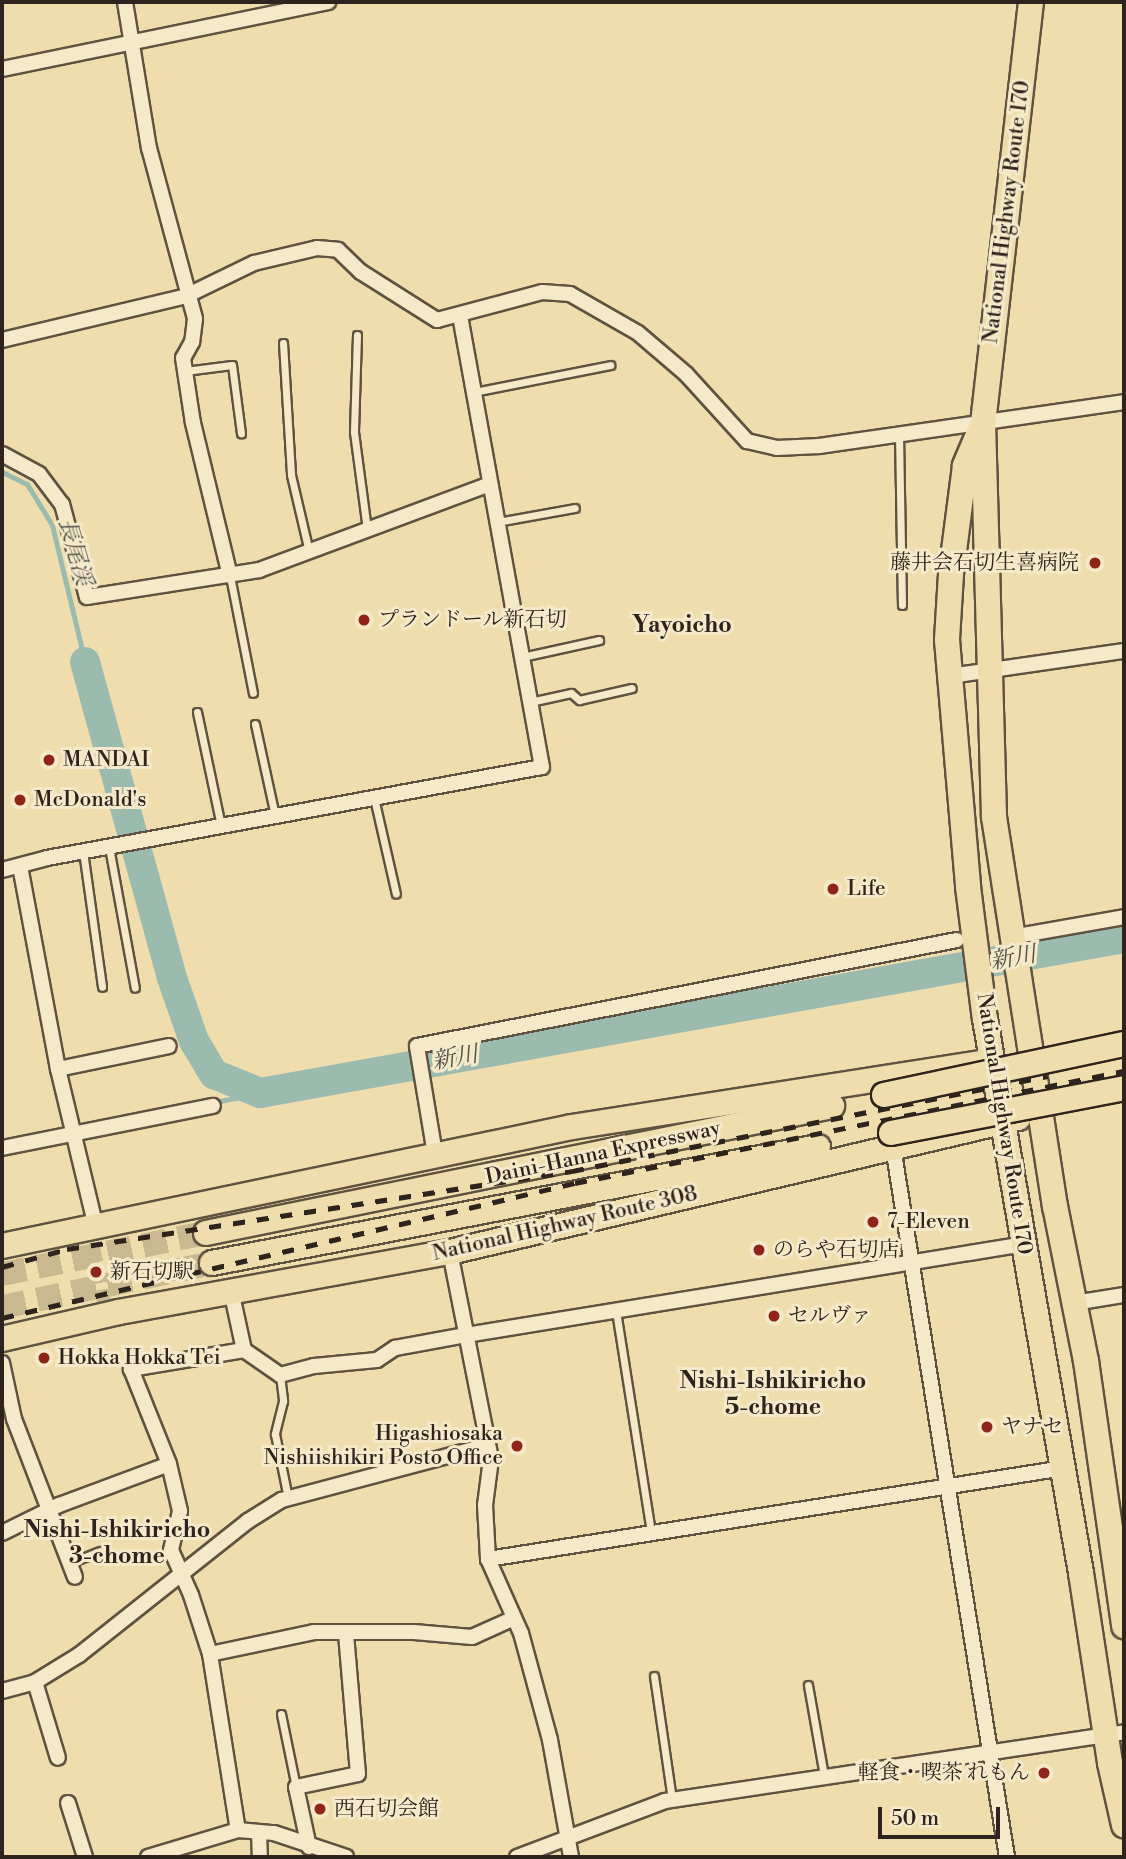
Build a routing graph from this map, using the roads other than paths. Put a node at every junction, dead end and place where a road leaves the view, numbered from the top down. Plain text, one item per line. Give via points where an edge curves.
1 (125, 2) edge
2 (328, 2) edge
3 (1031, 2) edge
4 (131, 41) junction
5 (2, 69) edge
6 (186, 296) junction
7 (460, 316) junction
8 (357, 335) dead end
9 (2, 340) edge
10 (283, 343) dead end
11 (610, 366) dead end
12 (185, 371) junction
13 (474, 393) junction
14 (1124, 402) edge
15 (983, 422) junction
16 (899, 432) junction
17 (241, 433) dead end
18 (2, 454) edge
19 (490, 484) junction
20 (575, 508) dead end
21 (497, 522) junction
22 (368, 531) junction
23 (309, 552) junction
24 (230, 576) junction
25 (902, 605) dead end
26 (599, 640) dead end
27 (1124, 651) edge
28 (522, 657) junction
29 (989, 673) junction
30 (950, 676) junction
31 (632, 688) dead end
32 (253, 693) dead end
33 (530, 702) junction
34 (197, 712) dead end
35 (255, 724) dead end
36 (374, 797) junction
37 (275, 816) junction
38 (221, 825) junction
39 (109, 846) junction
40 (83, 851) junction
41 (20, 866) junction
42 (2, 870) edge
43 (396, 894) dead end
44 (1124, 918) edge
45 (1014, 951) junction
46 (971, 956) junction
47 (102, 987) dead end
48 (135, 988) dead end
49 (1124, 1035) edge
50 (1124, 1044) edge
51 (169, 1046) dead end
52 (1124, 1050) edge
53 (1030, 1054) junction
54 (997, 1066) junction
55 (58, 1069) junction
56 (1123, 1094) edge
57 (794, 1096) junction
58 (213, 1106) dead end
59 (1040, 1112) junction
60 (1006, 1116) junction
61 (73, 1136) junction
62 (892, 1147) junction
63 (2, 1148) edge
64 (435, 1154) junction
65 (804, 1167) junction
66 (96, 1227) junction
67 (1024, 1244) junction
68 (2, 1246) edge
69 (450, 1252) junction
70 (914, 1262) junction
71 (232, 1295) junction
72 (1124, 1295) edge
73 (1074, 1303) junction
74 (617, 1311) junction
75 (466, 1335) junction
76 (2, 1339) edge
77 (244, 1350) junction
78 (2, 1363) edge
79 (280, 1375) junction
80 (488, 1445) junction
81 (169, 1464) junction
82 (1064, 1468) junction
83 (949, 1485) junction
84 (288, 1498) junction
85 (50, 1512) junction
86 (1117, 1514) edge
87 (651, 1532) junction
88 (2, 1533) edge
89 (100, 1552) dead end
90 (488, 1559) junction
91 (73, 1570) joint
92 (180, 1573) junction
93 (514, 1618) junction
94 (1124, 1626) edge
95 (346, 1633) junction
96 (210, 1654) junction
97 (654, 1676) dead end
98 (35, 1682) junction
99 (808, 1685) dead end
100 (2, 1691) edge
101 (281, 1714) dead end
102 (1115, 1733) edge
103 (990, 1751) junction
104 (58, 1758) dead end
105 (824, 1776) junction
106 (296, 1787) junction
107 (672, 1799) junction
108 (68, 1803) dead end
109 (1124, 1825) edge
110 (238, 1830) junction
111 (259, 1832) junction
112 (568, 1839) junction
113 (303, 1849) edge
114 (155, 1856) edge
115 (85, 1857) edge
116 (260, 1857) edge
117 (345, 1857) edge
118 (517, 1857) edge
119 (571, 1857) edge
120 (1007, 1857) edge

1 - 4 street
2 - 4 street
3 - 15 highway, National Highway Route 170
4 - 5 street
4 - 6 street via 149,148
6 - 7 street via 254,263 317,248 338,250 361,272 437,320
6 - 9 street
6 - 12 street via 195,319 192,342 183,358
7 - 13 street
7 - 16 street via 542,292 570,294 638,333 686,374 747,441 777,448 819,446
8 - 22 lane via 354,432
10 - 23 lane via 291,475
11 - 13 lane
12 - 17 lane via 232,365
12 - 24 street
13 - 19 street
14 - 15 street
15 - 16 street
15 - 29 highway, National Highway Route 170
15 - 30 highway, National Highway Route 170 via 965,466 956,527 949,600
16 - 25 lane
18 - 24 street via 38,474 62,504 87,597
19 - 21 street
19 - 22 street
20 - 21 lane
21 - 28 street
22 - 23 street
23 - 24 street
24 - 32 lane
26 - 28 lane
27 - 29 street
28 - 33 street
29 - 30 street
29 - 45 highway, National Highway Route 170 via 994,817
30 - 46 highway, National Highway Route 170
31 - 33 lane via 579,700 571,693
33 - 36 street via 542,767
34 - 38 lane
35 - 37 lane
36 - 37 street
36 - 43 lane
37 - 38 street
38 - 39 street
39 - 40 street
39 - 48 lane
40 - 41 street
40 - 47 lane
41 - 42 street
41 - 55 street
44 - 45 street
45 - 53 highway, National Highway Route 170
46 - 54 highway, National Highway Route 170
46 - 64 street via 418,1046
49 - 53 highway
50 - 54 highway, bridge
51 - 55 street
52 - 53 highway via 1062,1063
53 - 54 highway
53 - 59 highway, National Highway Route 170
54 - 57 highway
54 - 57 highway, Daini-Hanna Expressway, bridge via 206,1233 414,1174
54 - 60 highway, National Highway Route 170
55 - 61 street
56 - 59 highway, National Highway Route 308
56 - 60 highway, bridge
57 - 64 highway via 572,1127
58 - 61 street
59 - 60 highway, National Highway Route 308
59 - 73 highway, National Highway Route 170
60 - 62 highway, National Highway Route 308
60 - 65 highway, Daini-Hanna Expressway, bridge via 212,1263 428,1240
60 - 67 highway, National Highway Route 170
61 - 63 street
61 - 66 street
62 - 65 highway, National Highway Route 308
62 - 70 street
64 - 66 highway
65 - 69 highway, National Highway Route 308
66 - 68 highway
67 - 70 street
67 - 82 highway, National Highway Route 170
69 - 71 highway, National Highway Route 308
69 - 75 street
70 - 74 street
70 - 83 street
71 - 76 highway, National Highway Route 308 via 119,1312
71 - 77 street
72 - 73 street
73 - 86 highway, National Highway Route 170
74 - 75 street
74 - 87 lane
75 - 79 street via 395,1348 377,1360 314,1366
75 - 80 street
77 - 79 street
77 - 81 street via 131,1369
78 - 85 street via 14,1419
79 - 84 lane via 283,1401 275,1434
80 - 84 street
80 - 90 street
81 - 85 street
81 - 92 street via 180,1511 171,1550
82 - 83 street
82 - 102 highway, National Highway Route 170
83 - 87 street
83 - 103 street
84 - 92 street via 248,1521
85 - 88 street
85 - 91 street
86 - 94 highway, National Highway Route 170
87 - 90 street
89 - 91 lane
90 - 93 street
92 - 96 street
92 - 98 street via 79,1656
93 - 95 street via 471,1637
93 - 112 street via 550,1740
95 - 96 street via 314,1632
95 - 106 street via 358,1774
96 - 110 street
97 - 107 lane
98 - 100 street
98 - 104 street
99 - 105 lane
101 - 106 lane
102 - 103 street
102 - 109 highway, National Highway Route 170
103 - 105 street
103 - 120 street
105 - 107 street
106 - 113 street
107 - 112 street
108 - 115 street
110 - 111 street
110 - 114 street
111 - 113 street
111 - 116 street
112 - 118 street
112 - 119 street
113 - 117 street

